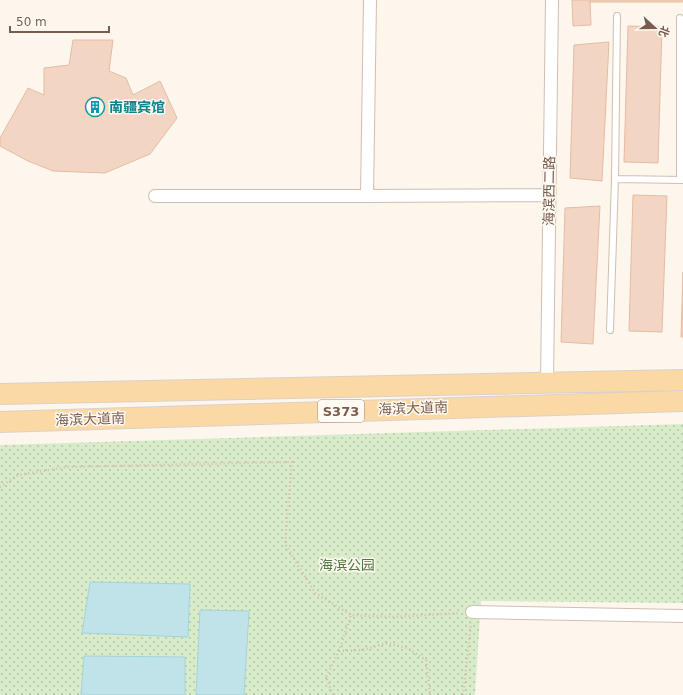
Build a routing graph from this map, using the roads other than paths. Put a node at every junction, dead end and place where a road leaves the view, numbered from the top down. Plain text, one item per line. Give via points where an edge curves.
1 (370, 0) edge
2 (552, 0) edge
3 (617, 16) dead end
4 (680, 18) dead end
5 (615, 179) junction
6 (681, 180) edge
7 (549, 195) junction
8 (155, 196) dead end
9 (367, 196) junction
10 (610, 330) dead end
11 (683, 380) edge
12 (547, 383) junction
13 (0, 394) edge
14 (683, 400) edge
15 (0, 422) edge
16 (472, 612) road end
17 (683, 616) edge

1 - 9 street
2 - 7 street, 海滨西二路
3 - 5 lane
4 - 6 lane
5 - 6 lane
5 - 10 lane
7 - 9 street
7 - 12 street, 海滨西二路
8 - 9 street
11 - 12 main road, 海滨大道南 / S373
12 - 13 main road, 海滨大道南 / S373
14 - 15 main road, 海滨大道南 / S373
16 - 17 street

